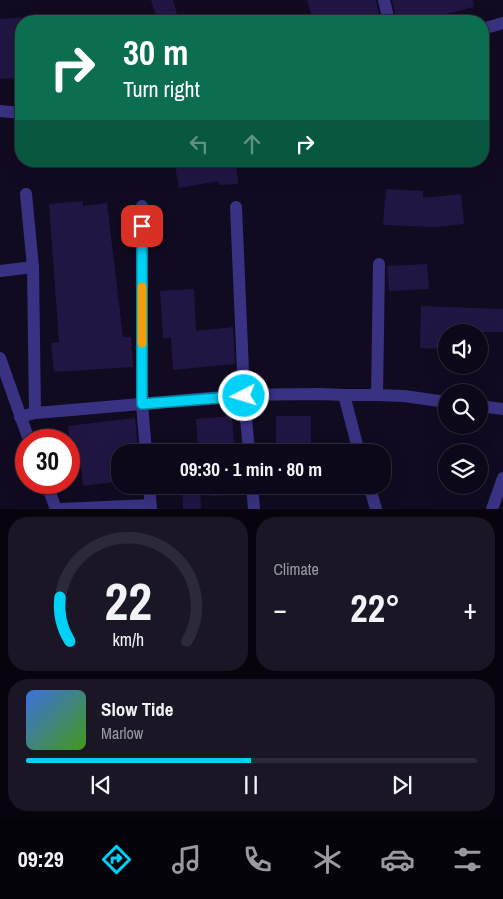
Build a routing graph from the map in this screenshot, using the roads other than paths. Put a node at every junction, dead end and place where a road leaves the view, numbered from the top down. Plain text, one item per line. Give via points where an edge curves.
1 (384, 0) edge
2 (388, 15) edge
3 (503, 23) edge
4 (489, 27) edge
5 (0, 111) edge
6 (15, 112) edge
7 (26, 194) dead end
8 (142, 206) dead end
9 (236, 207) dead end
10 (379, 264) dead end
11 (33, 267) junction
12 (0, 271) edge
13 (0, 358) edge
14 (344, 395) junction
15 (377, 395) junction
16 (244, 396) junction
17 (438, 401) edge
18 (142, 404) junction
19 (488, 407) edge
20 (503, 408) edge
21 (34, 413) junction
22 (20, 417) junction
23 (25, 429) edge
24 (145, 444) edge
25 (248, 444) edge
26 (357, 444) edge
27 (503, 478) edge
28 (50, 494) edge
29 (149, 494) edge
30 (253, 494) edge
31 (372, 494) edge
32 (151, 507) edge
33 (56, 509) edge
34 (61, 509) edge
35 (254, 509) edge
36 (376, 509) edge
37 (492, 509) edge

1 - 2 street
3 - 4 street
5 - 6 street
7 - 11 street
8 - 18 street
9 - 16 street
10 - 15 street
11 - 12 street
11 - 21 street
13 - 22 street
14 - 15 street
14 - 16 street
14 - 26 street
15 - 17 street
16 - 18 street
16 - 25 street
18 - 21 street
18 - 24 street
19 - 20 street
21 - 22 street
22 - 23 street
27 - 37 street
28 - 33 street
29 - 32 street
30 - 35 street
31 - 36 street
32 - 34 street

